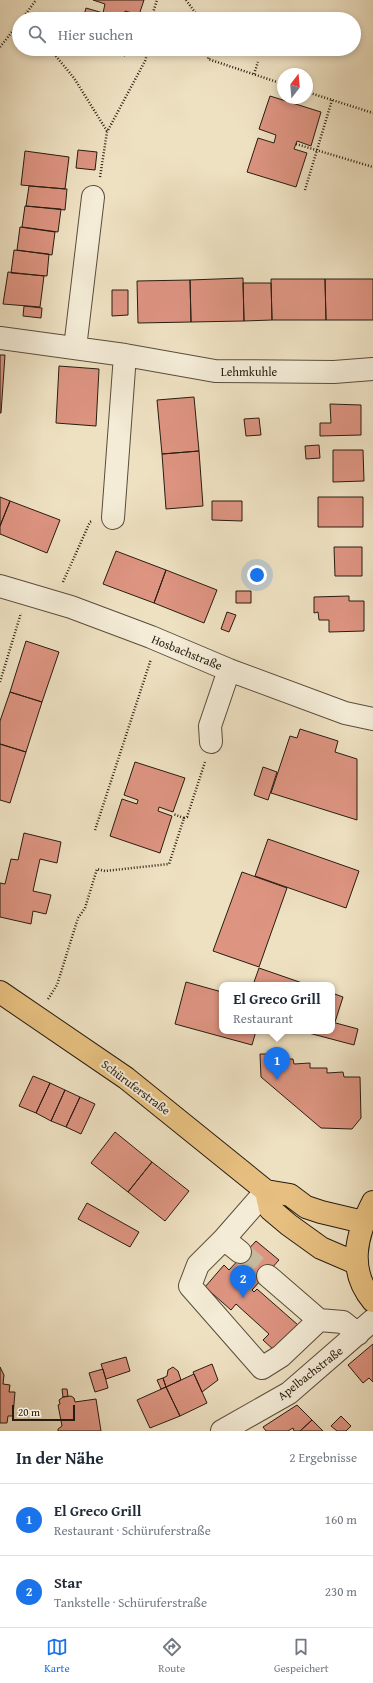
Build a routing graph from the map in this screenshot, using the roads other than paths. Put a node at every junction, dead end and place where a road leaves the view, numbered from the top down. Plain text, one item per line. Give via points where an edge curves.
1 (93, 197) dead end
2 (0, 338) edge
3 (75, 348) junction
4 (125, 355) junction
5 (373, 369) edge
6 (113, 518) road end
7 (0, 586) edge
8 (230, 670) junction
9 (373, 719) edge
10 (211, 742) road end
11 (0, 992) edge
12 (266, 1191) junction
13 (373, 1202) edge
14 (361, 1240) edge
15 (268, 1276) tunnel mouth
16 (373, 1301) edge
17 (319, 1320) junction
18 (366, 1327) edge
19 (222, 1431) edge

1 - 3 street
2 - 3 street, Lehmkuhle
3 - 4 street, Lehmkuhle
4 - 5 street, Lehmkuhle via 215,371 334,372
4 - 6 street
7 - 8 street, Hosbachstraße via 54,602 158,640
8 - 9 street, Hosbachstraße via 345,713
8 - 10 street via 210,726
11 - 12 main road, Schüruferstraße via 126,1078
12 - 14 main road, Schüruferstraße via 290,1195
12 - 14 main road via 270,1209 308,1240 328,1252
12 - 17 street via 232,1246 198,1265 190,1286 262,1368 281,1356
13 - 14 main road
14 - 16 main road via 362,1285
15 - 17 street
17 - 18 street
18 - 19 street, Apelbachstraße via 289,1393

